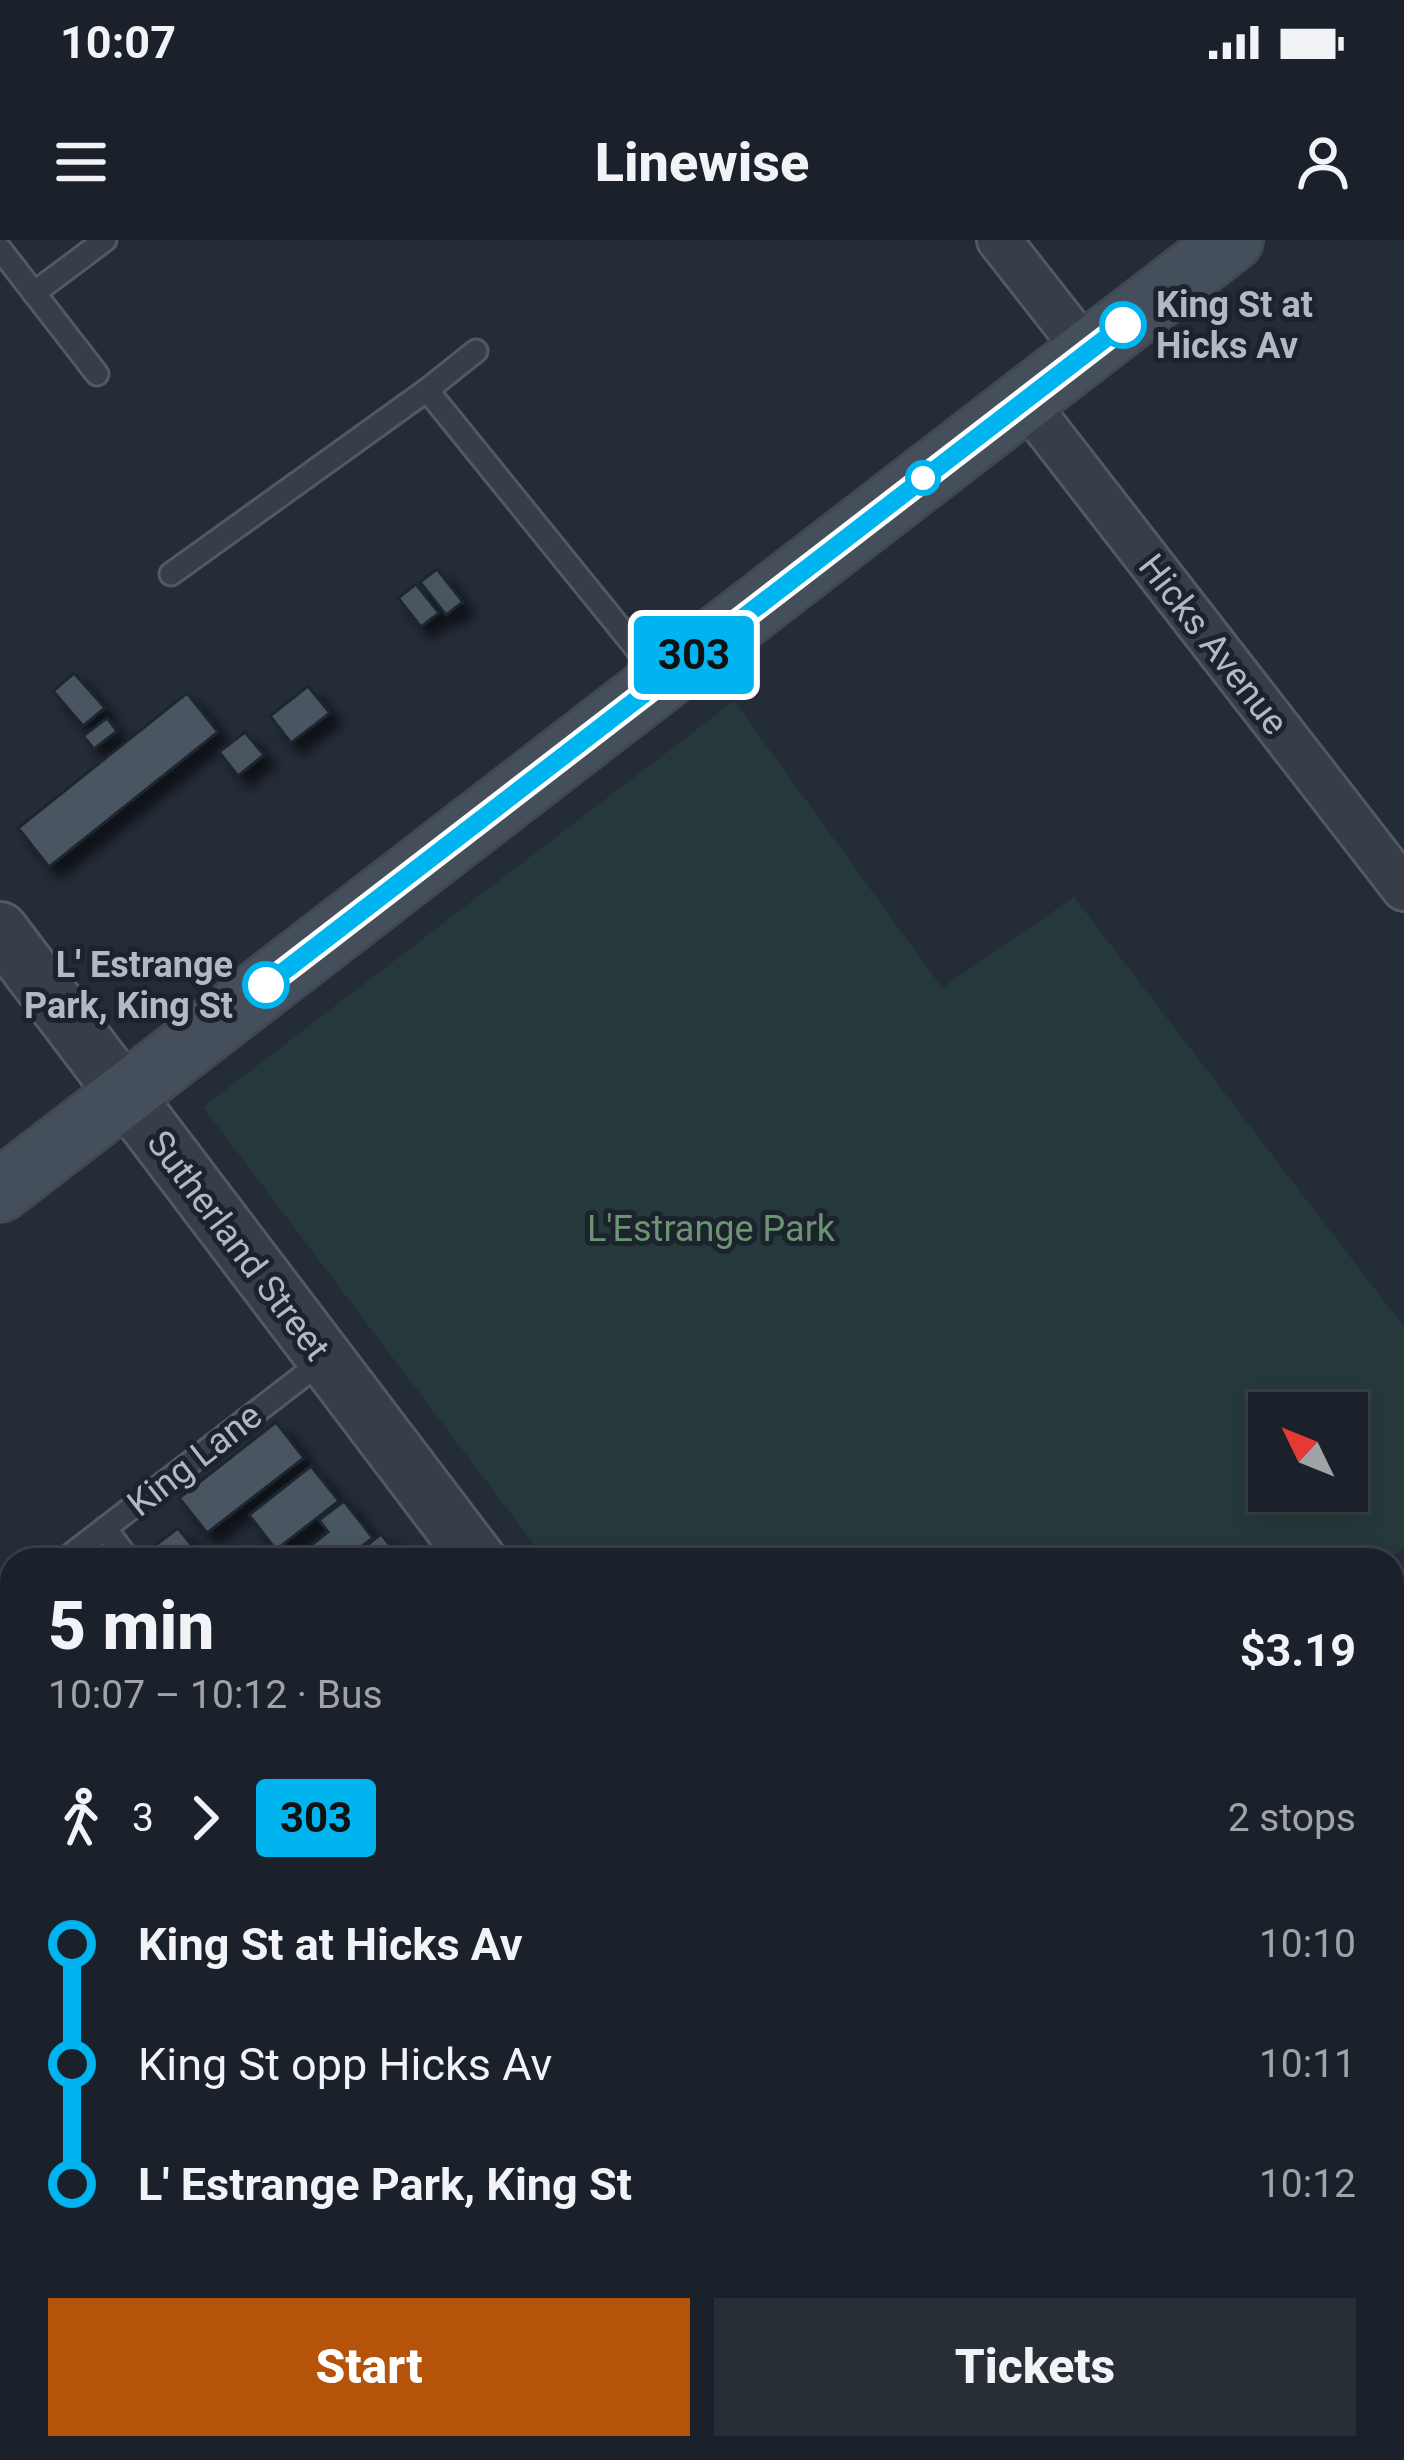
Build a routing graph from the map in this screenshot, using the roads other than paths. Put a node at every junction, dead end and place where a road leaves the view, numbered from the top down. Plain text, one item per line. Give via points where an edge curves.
1 (105, 240) edge
2 (999, 240) edge
3 (1232, 240) edge
4 (0, 249) edge
5 (34, 293) junction
6 (476, 351) dead end
7 (1087, 352) junction
8 (98, 374) dead end
9 (427, 390) junction
10 (1024, 400) junction
11 (171, 574) dead end
12 (662, 680) junction
13 (1404, 889) edge
14 (0, 930) edge
15 (125, 1094) junction
16 (0, 1191) edge
17 (326, 1359) junction
18 (105, 1528) junction
19 (79, 1548) edge
20 (120, 1548) edge
21 (469, 1548) edge

1 - 5 lane
2 - 7 street
3 - 7 main road
4 - 5 lane
5 - 8 lane
6 - 9 lane
7 - 10 main road
9 - 11 lane
9 - 12 lane
10 - 12 main road
10 - 13 street, Hicks Avenue
12 - 15 main road
14 - 15 street, Sutherland Street
15 - 16 main road
15 - 17 street, Sutherland Street
17 - 18 lane, King Lane
17 - 21 street, Sutherland Street
18 - 19 lane, King Lane
18 - 20 lane

